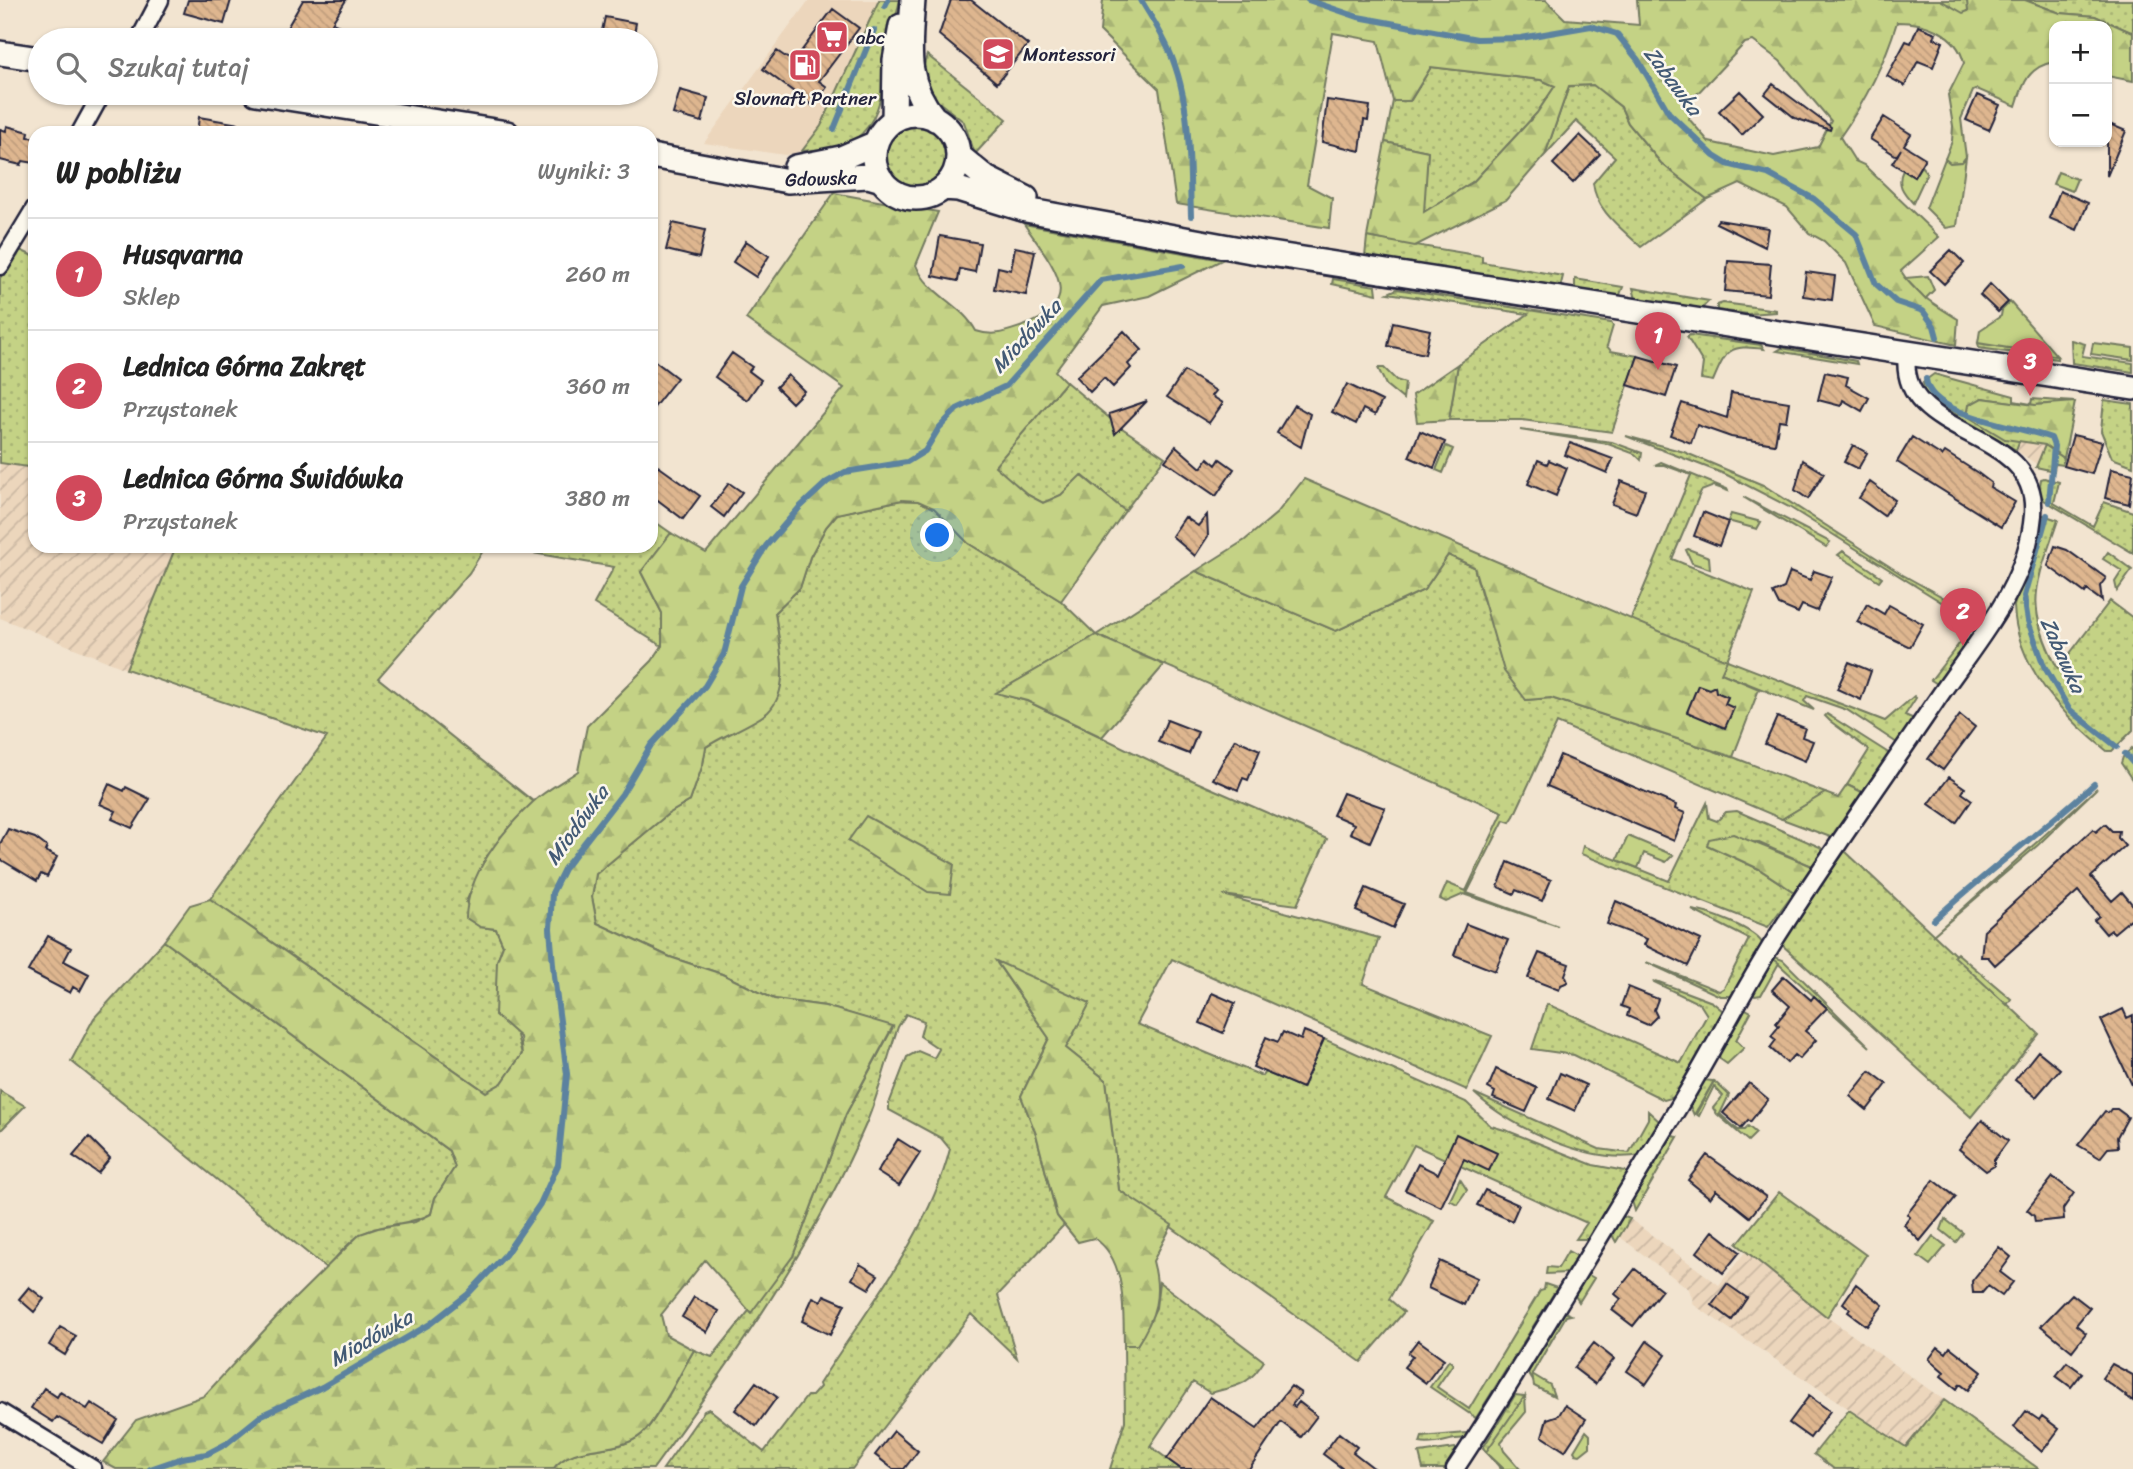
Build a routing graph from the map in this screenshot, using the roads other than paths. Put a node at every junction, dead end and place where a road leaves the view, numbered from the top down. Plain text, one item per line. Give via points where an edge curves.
1 (160, 0) edge
2 (912, 0) edge
3 (145, 28) edge
4 (0, 53) edge
5 (28, 57) edge
6 (95, 105) edge
7 (331, 105) edge
8 (935, 119) junction
9 (894, 120) junction
10 (84, 126) edge
11 (463, 126) edge
12 (876, 143) junction
13 (958, 155) junction
14 (658, 157) edge
15 (720, 167) junction
16 (882, 180) junction
17 (943, 188) junction
18 (1064, 216) junction
19 (28, 220) edge
20 (0, 266) edge
21 (1907, 354) junction
22 (2133, 388) edge
23 (0, 1412) edge
24 (93, 1469) edge
25 (1455, 1469) edge

1 - 3 street
2 - 8 main road via 913,84 919,101
2 - 9 main road via 895,53
4 - 5 main road
6 - 10 street
7 - 11 main road
8 - 9 main road via 914,114
8 - 13 main road via 952,134
9 - 12 main road
12 - 15 main road, Gdowska via 806,167
12 - 16 main road via 874,162
13 - 17 main road via 954,173
13 - 18 main road via 986,178
14 - 15 main road, Gdowska
15 - 16 main road, Gdowska via 788,181 845,176
16 - 17 main road via 891,190 918,198
17 - 18 main road
18 - 21 main road via 1263,253
19 - 20 street
21 - 22 main road
21 - 25 street via 1907,382 1920,400 2016,463 2028,479 2033,516 2014,584 1772,945 1571,1286
23 - 24 street

